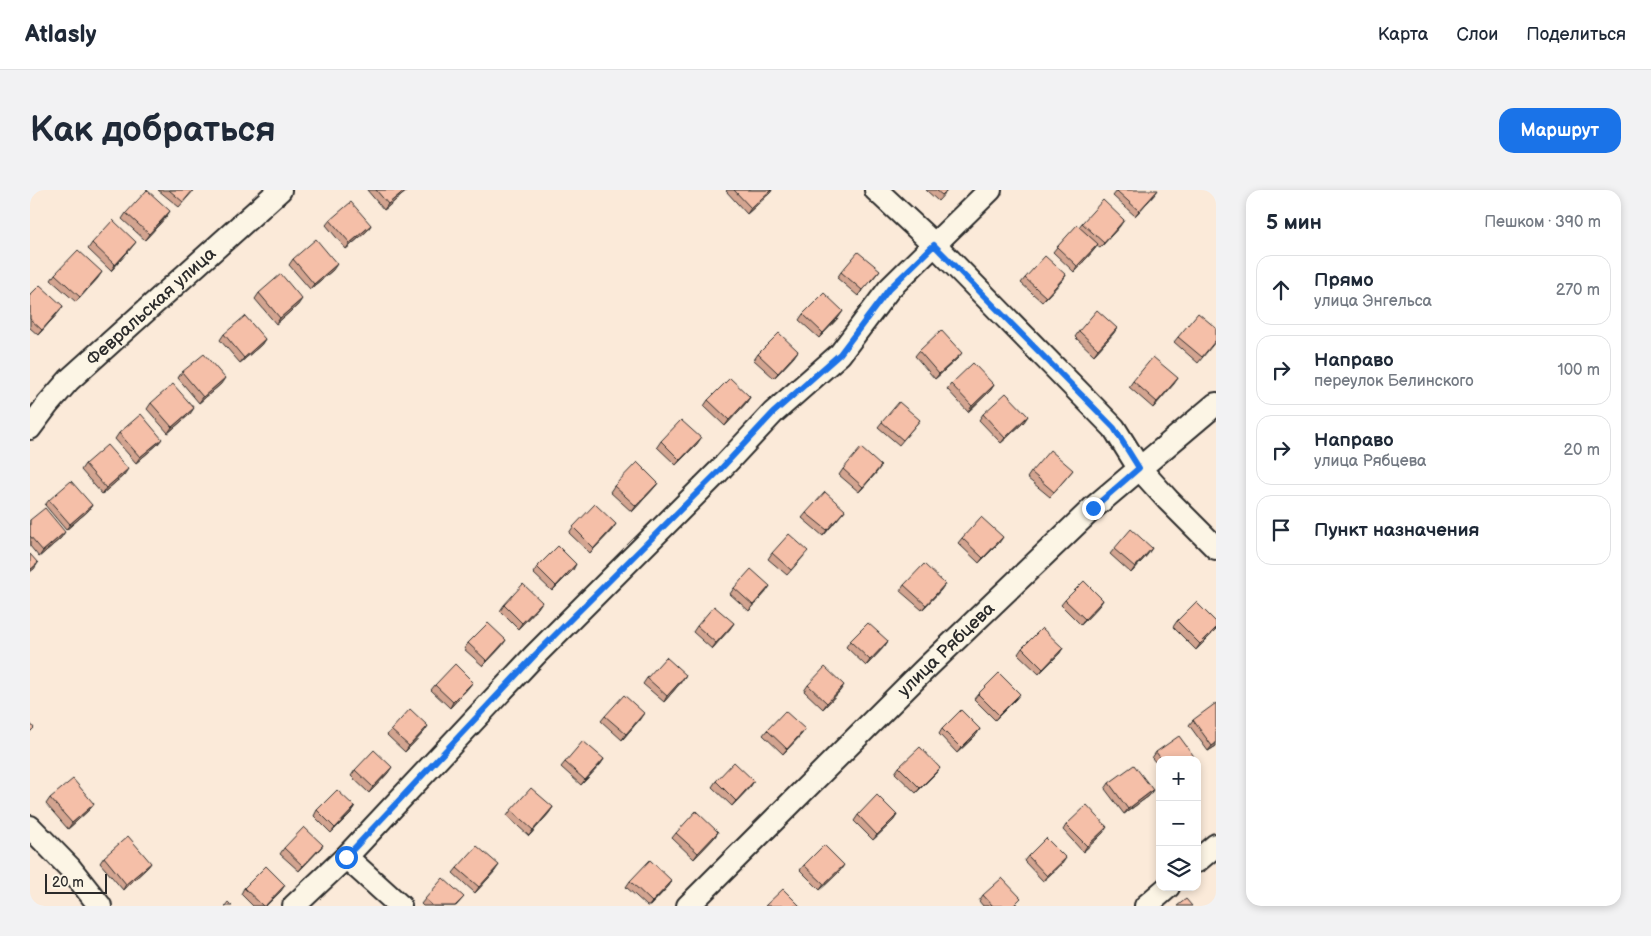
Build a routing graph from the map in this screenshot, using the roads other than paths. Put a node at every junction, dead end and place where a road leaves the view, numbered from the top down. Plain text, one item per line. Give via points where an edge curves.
1 (280, 190) edge
2 (876, 190) edge
3 (990, 190) edge
4 (934, 245) junction
5 (1216, 404) edge
6 (30, 428) edge
7 (1139, 468) junction
8 (1216, 548) edge
9 (30, 827) edge
10 (1216, 845) edge
11 (346, 857) junction
12 (1201, 858) edge
13 (1163, 891) edge
14 (100, 906) edge
15 (294, 906) edge
16 (400, 906) edge
17 (688, 906) edge
18 (1146, 906) edge

1 - 6 street, Февральская улица via 68,380
2 - 4 street
3 - 4 street
4 - 7 street via 1114,428
4 - 11 street via 889,289 840,354 773,413 535,655
5 - 7 street, улица Рябцева
7 - 8 street
7 - 17 street, улица Рябцева via 923,671
9 - 14 street via 70,868
10 - 12 street
11 - 15 street
11 - 16 street
13 - 18 street

